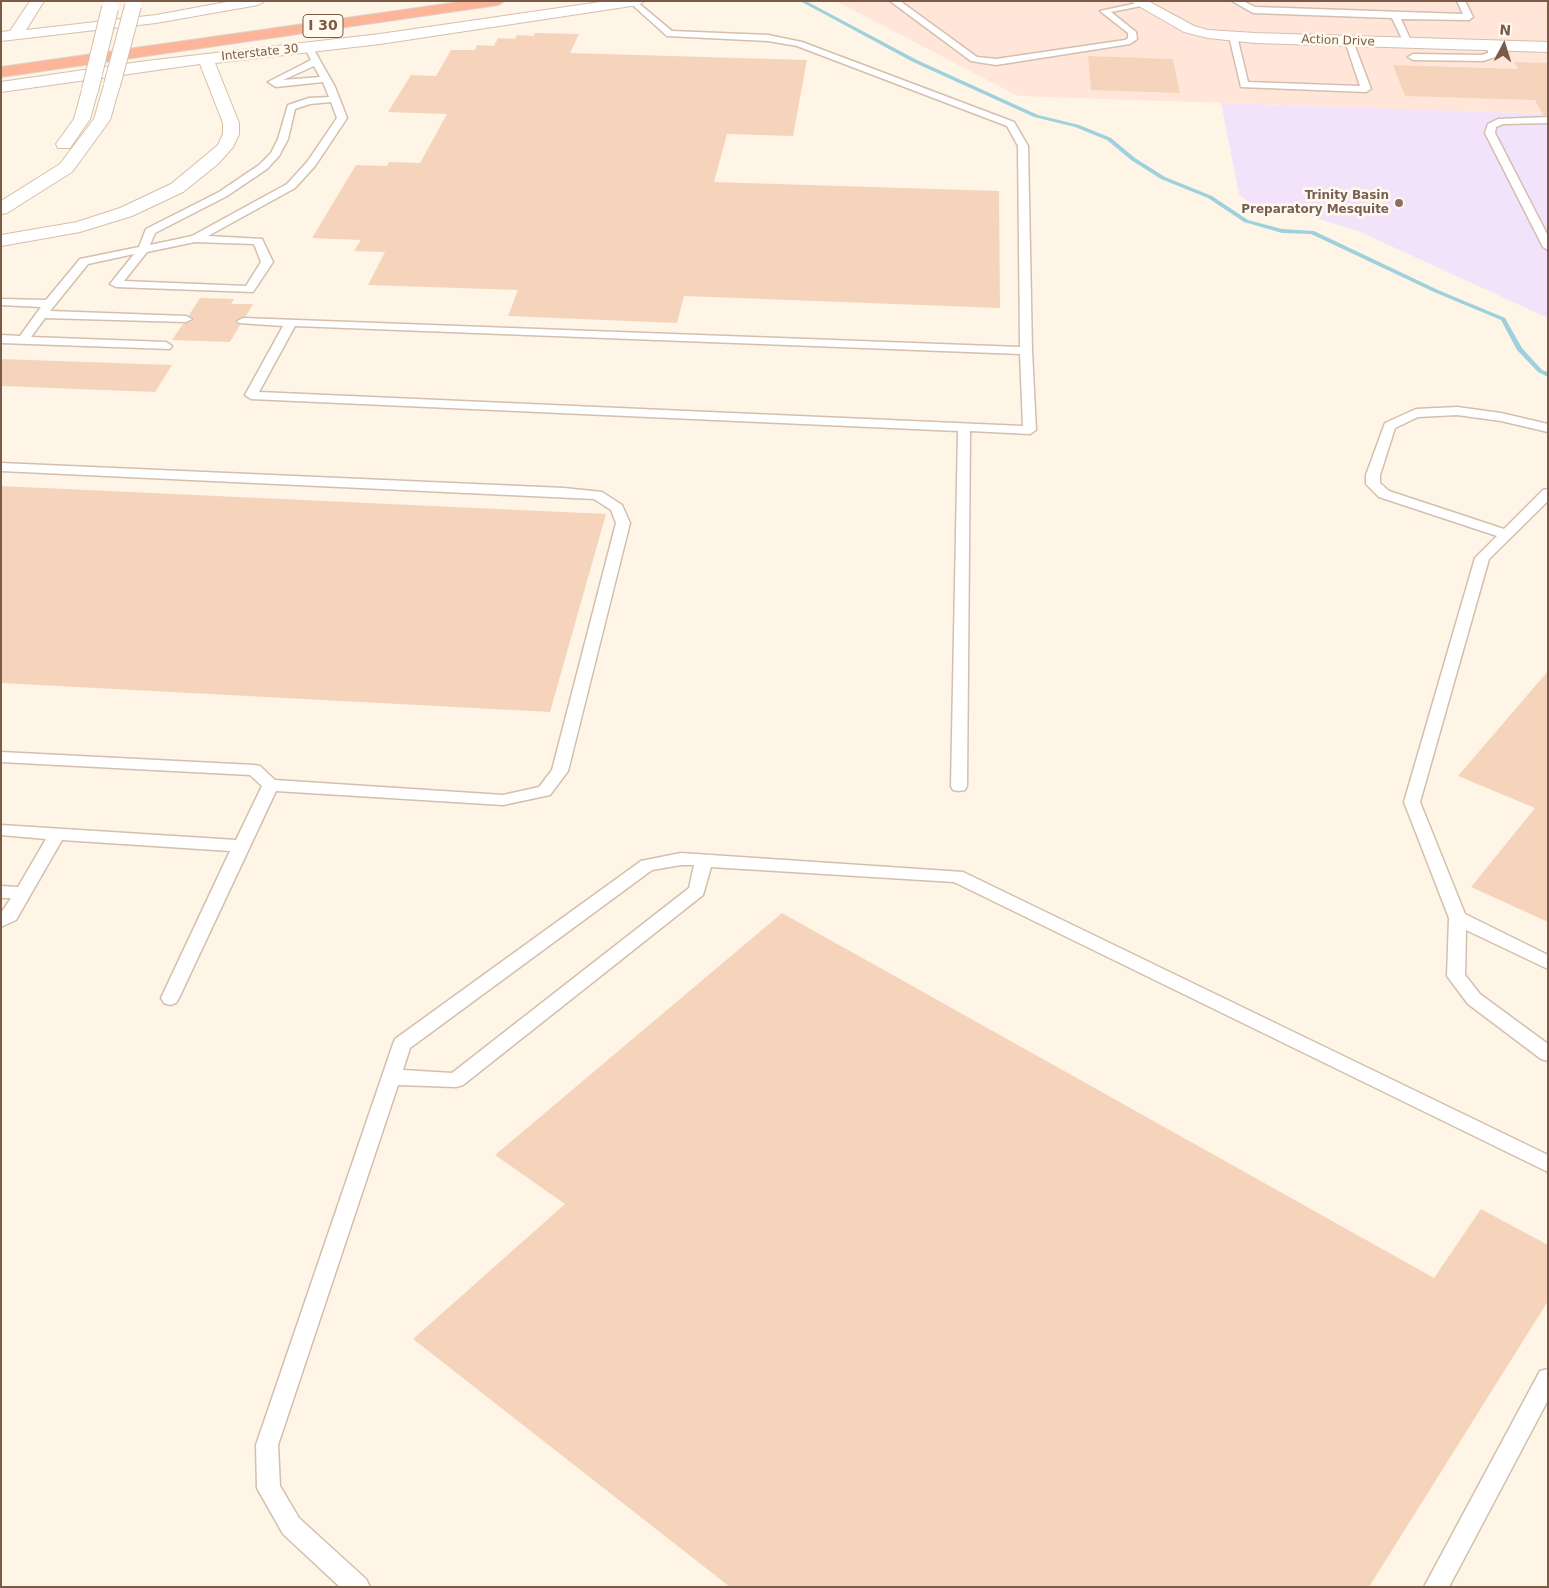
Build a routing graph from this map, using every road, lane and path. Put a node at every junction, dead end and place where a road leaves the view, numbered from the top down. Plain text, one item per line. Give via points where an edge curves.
1 (37, 1) edge
2 (258, 1) edge
3 (498, 1) edge
4 (894, 1) edge
5 (1236, 1) edge
6 (1461, 1) edge
7 (635, 2) edge
8 (1140, 3) edge
9 (111, 4) edge
10 (133, 4) edge
11 (229, 4) edge
12 (1395, 16) junction
13 (8, 36) edge
14 (142, 36) dead end
15 (1232, 36) junction
16 (1348, 41) junction
17 (85, 44) dead end
18 (1548, 47) edge
19 (1410, 50) junction
20 (312, 55) junction
21 (206, 59) junction
22 (1, 72) edge
23 (327, 83) junction
24 (276, 84) junction
25 (1, 87) edge
26 (334, 98) junction
27 (286, 100) junction
28 (1548, 120) edge
29 (9, 195) edge
30 (1, 209) edge
31 (98, 222) junction
32 (195, 239) junction
33 (1, 241) edge
34 (1548, 247) edge
35 (143, 250) junction
36 (1, 302) edge
37 (46, 309) junction
38 (186, 319) dead end
39 (242, 321) dead end
40 (292, 323) junction
41 (1, 339) edge
42 (23, 340) junction
43 (166, 346) dead end
44 (1026, 352) junction
45 (964, 427) junction
46 (1548, 428) edge
47 (1, 467) edge
48 (1548, 493) edge
49 (1506, 534) junction
50 (1, 757) edge
51 (271, 785) junction
52 (959, 786) dead end
53 (1, 830) edge
54 (57, 834) junction
55 (241, 846) junction
56 (704, 861) junction
57 (1, 892) edge
58 (23, 893) junction
59 (1458, 918) junction
60 (1, 921) edge
61 (1548, 962) edge
62 (170, 998) dead end
63 (1548, 1054) edge
64 (390, 1077) junction
65 (1548, 1164) edge
66 (1548, 1378) edge
67 (358, 1587) edge
68 (1436, 1587) edge

1 - 13 main road
2 - 11 main road
3 - 22 highway, I 30
4 - 8 lane via 974,59 996,62 1127,42 1133,39 1132,32 1104,11
5 - 12 lane via 1254,10
6 - 12 lane via 1469,17
7 - 20 main road, Interstate 30
7 - 44 lane via 670,34 768,38 799,44 1011,124 1023,146
8 - 15 main road, Action Drive via 1189,29
9 - 29 main road, bridge via 82,119 62,148
10 - 29 main road, bridge via 102,120 66,168
11 - 13 main road via 156,18
12 - 19 lane
14 - 17 highway
15 - 16 main road, Action Drive
15 - 16 lane via 1244,85 1366,89
16 - 19 main road, Action Drive
18 - 19 main road, Action Drive
20 - 21 main road, Interstate 30
20 - 23 lane
20 - 24 lane via 276,79 273,82
21 - 25 main road, Interstate 30
21 - 31 main road via 210,75 229,113 231,134 225,146 176,188
23 - 24 lane
23 - 26 lane
24 - 27 lane
26 - 27 lane
26 - 32 lane via 342,118 311,164 291,186
27 - 35 lane via 288,125 280,146 263,167 223,194 150,230
28 - 34 lane via 1501,121 1491,126 1490,134
29 - 30 main road
29 - 31 main road via 16,217 28,224 66,226
31 - 33 main road
32 - 35 lane
32 - 35 lane via 258,242 267,262 249,290 116,284
35 - 37 lane via 84,261
36 - 37 lane
37 - 38 lane
37 - 42 lane
39 - 40 lane
40 - 44 lane
40 - 45 lane via 251,395
41 - 42 lane
42 - 43 lane
44 - 45 lane via 1030,430
45 - 52 lane
46 - 49 lane via 1457,411 1416,414 1388,426 1373,484 1384,494
47 - 51 lane via 564,492 597,495 617,508 623,523 560,771 544,791 503,800
48 - 49 lane
49 - 59 lane via 1482,558 1412,802
50 - 51 lane via 254,770
51 - 55 lane
53 - 54 lane
54 - 55 lane
54 - 58 lane
55 - 62 lane
56 - 64 lane via 681,859 647,865 626,879 402,1044
56 - 64 lane via 697,891 456,1080
56 - 65 lane via 957,876
57 - 58 lane
58 - 60 lane via 10,916
59 - 61 lane
59 - 63 lane via 1456,976 1474,999
64 - 67 lane via 267,1445 268,1488 291,1526
66 - 68 lane

